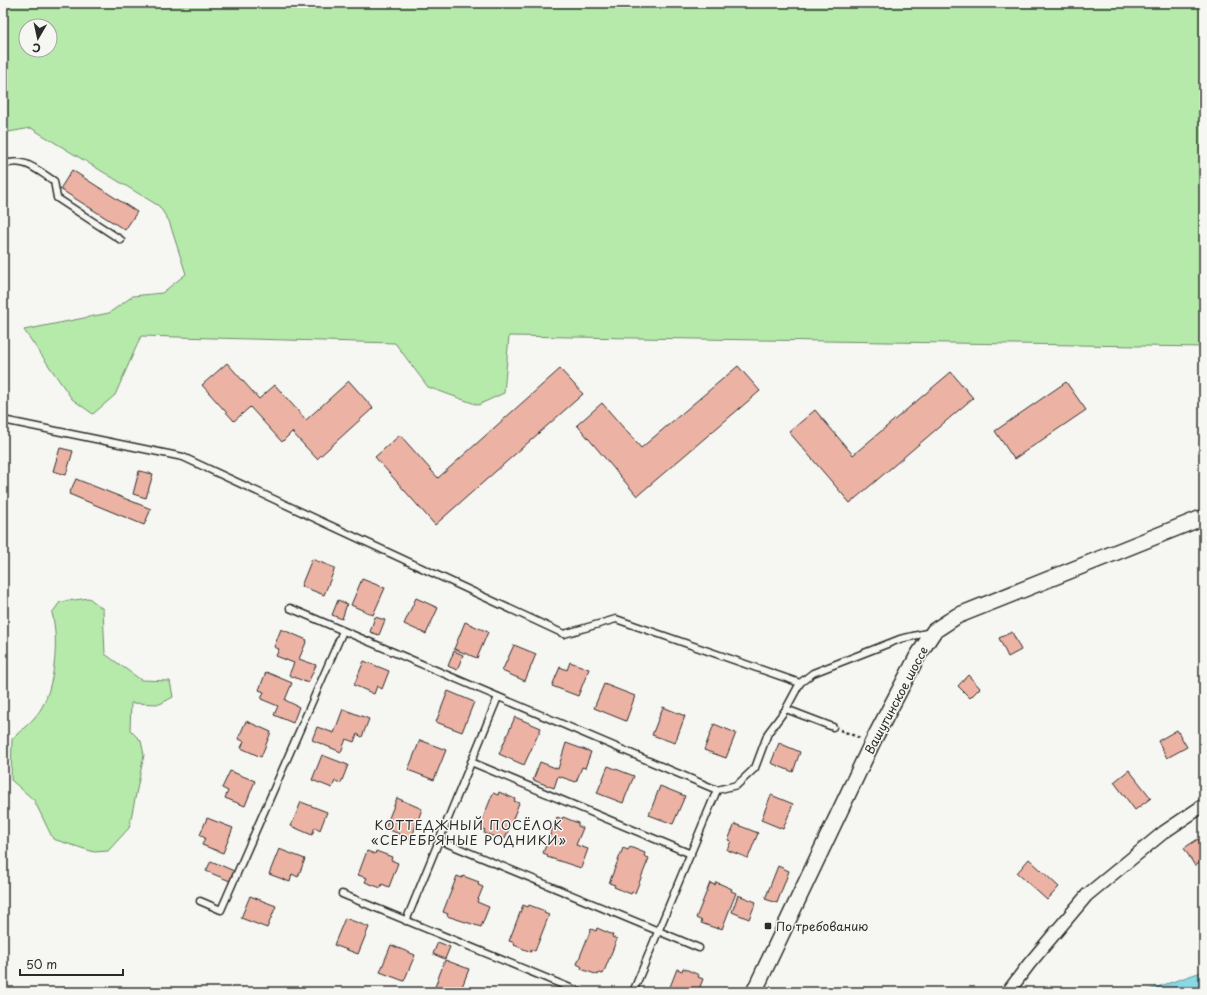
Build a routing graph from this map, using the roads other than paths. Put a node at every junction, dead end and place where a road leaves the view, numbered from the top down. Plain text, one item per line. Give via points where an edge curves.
1 (3, 165) edge
2 (121, 240) dead end
3 (3, 420) edge
4 (1204, 517) edge
5 (290, 608) dead end
6 (343, 631) junction
7 (934, 631) junction
8 (800, 683) junction
9 (498, 697) junction
10 (786, 709) junction
11 (833, 727) road end
12 (472, 762) junction
13 (717, 790) junction
14 (1204, 805) edge
15 (439, 840) junction
16 (691, 854) junction
17 (342, 894) dead end
18 (200, 901) dead end
19 (406, 921) junction
20 (659, 931) junction
21 (700, 948) dead end
22 (580, 992) edge
23 (633, 992) edge
24 (754, 992) edge
25 (1008, 992) edge

1 - 2 lane via 10,162 26,162 54,181 57,198
3 - 8 lane via 183,457 564,634 616,619
4 - 7 street, Вашутинское шоссе via 957,616
5 - 6 lane
6 - 9 lane
6 - 18 lane via 221,910
7 - 8 lane via 900,639 814,673
7 - 24 street, Вашутинское шоссе via 917,657 874,739
8 - 10 lane
9 - 12 lane
9 - 13 lane
10 - 11 lane
10 - 13 lane via 768,733 755,768 737,785
12 - 15 lane
12 - 16 lane
13 - 16 lane
14 - 25 street via 1164,832 1087,895
15 - 19 lane
15 - 20 lane
16 - 20 lane
17 - 19 lane
19 - 22 lane
20 - 21 lane
20 - 23 lane

